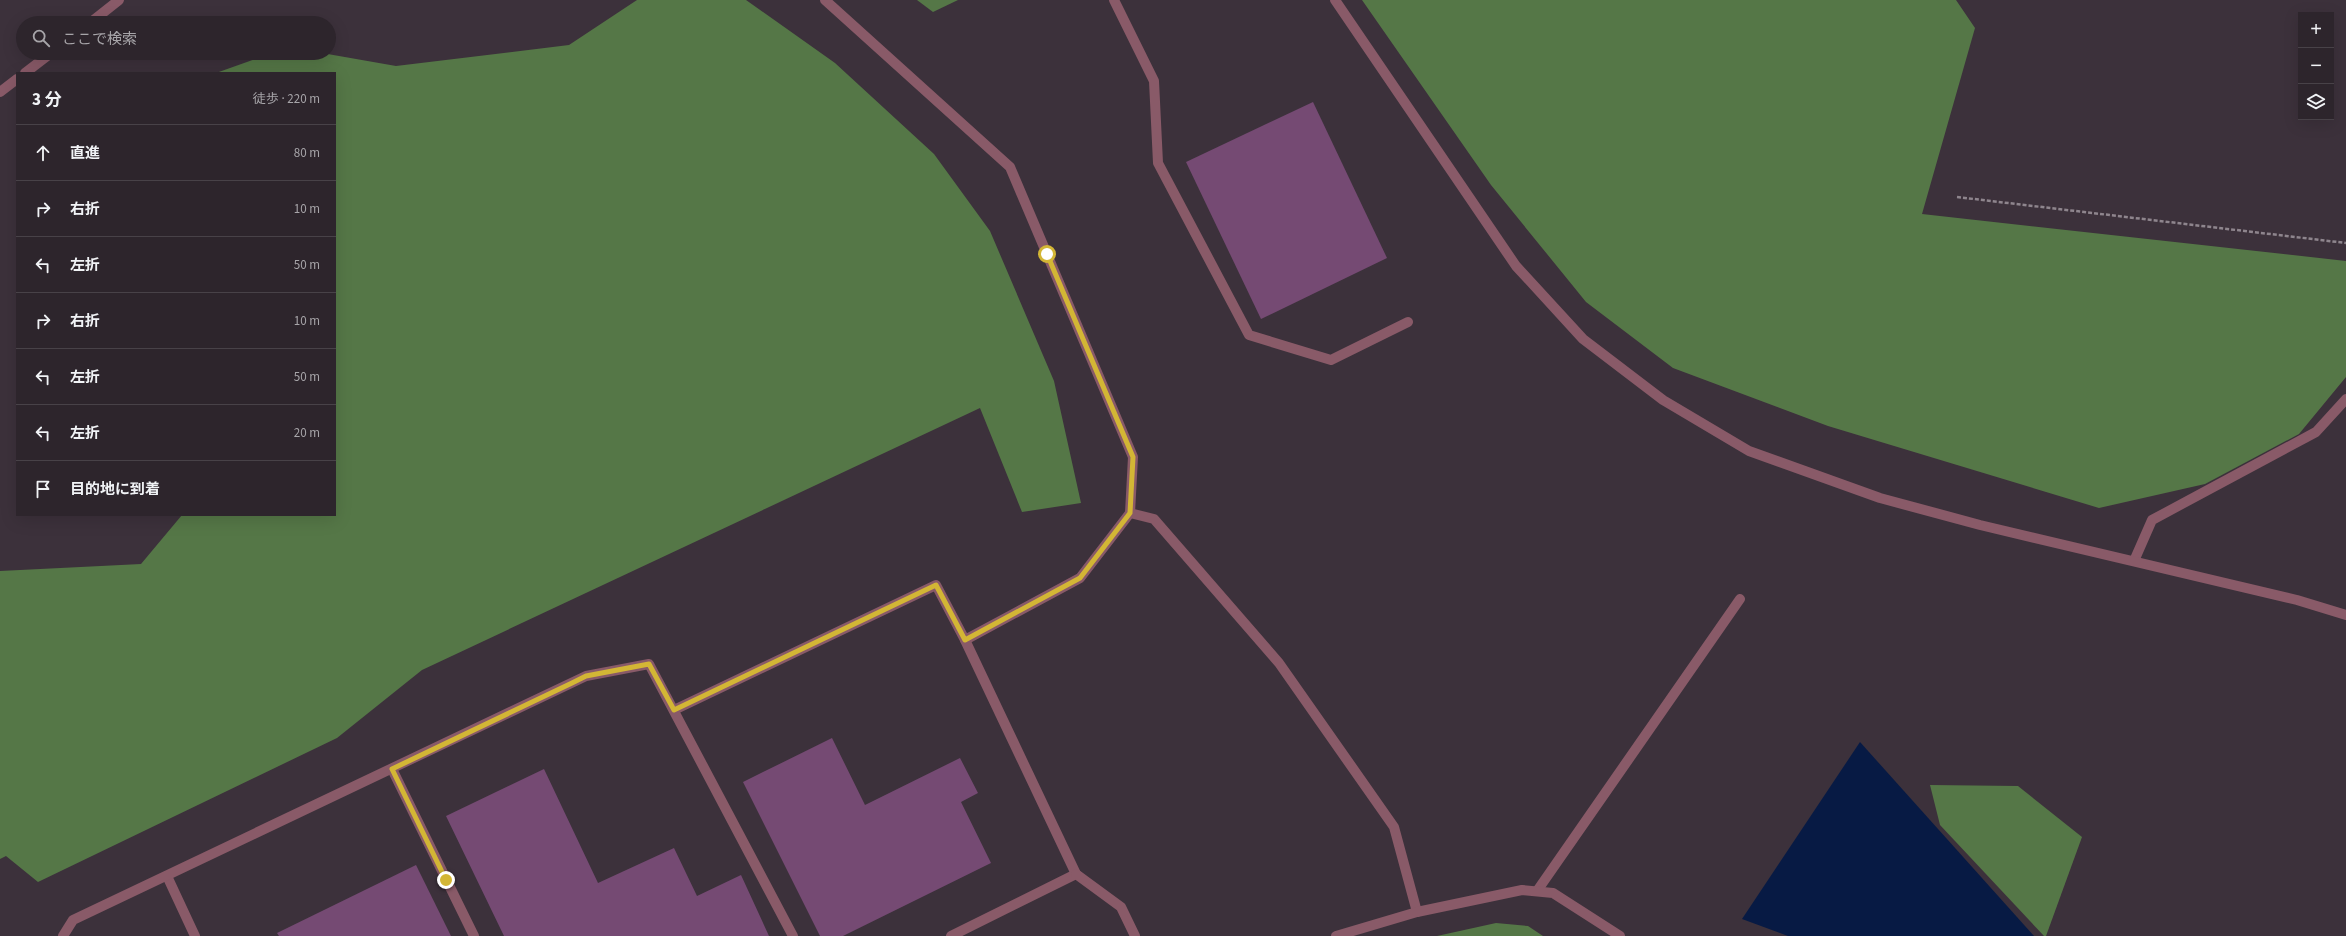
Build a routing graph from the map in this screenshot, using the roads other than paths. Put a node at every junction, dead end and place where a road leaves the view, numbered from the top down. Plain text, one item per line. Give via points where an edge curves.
1 (119, 0) edge
2 (825, 0) edge
3 (1114, 0) edge
4 (1335, 0) edge
5 (99, 16) edge
6 (42, 60) edge
7 (26, 72) edge
8 (16, 80) edge
9 (0, 92) edge
10 (1408, 322) dead end
11 (2346, 399) edge
12 (1130, 513) junction
13 (2134, 561) junction
14 (1740, 598) dead end
15 (2346, 615) edge
16 (965, 640) junction
17 (674, 710) junction
18 (392, 769) junction
19 (1076, 874) junction
20 (167, 876) junction
21 (1537, 891) junction
22 (1417, 912) junction
23 (63, 936) edge
24 (196, 936) edge
25 (474, 936) edge
26 (793, 936) edge
27 (951, 936) edge
28 (1136, 936) edge
29 (1336, 936) edge
30 (1620, 936) edge

1 - 5 street
2 - 12 street via 1010,167 1133,457
3 - 10 street via 1154,81 1158,162 1249,335 1331,360
4 - 13 street via 1516,266 1583,339 1663,400 1749,451 1880,498 1980,525
6 - 7 street
8 - 9 street
11 - 13 street via 2316,432 2152,520
12 - 16 street via 1080,578
12 - 22 street via 1154,519 1279,663 1394,827
13 - 15 street via 2297,600
14 - 21 street
16 - 17 street via 936,585
16 - 19 street
17 - 18 street via 649,664 586,676
17 - 26 street
18 - 20 street
18 - 25 street
19 - 27 street
19 - 28 street via 1121,907
20 - 23 street via 73,920
20 - 24 street
21 - 22 street via 1522,890
21 - 30 street via 1553,893
22 - 29 street

